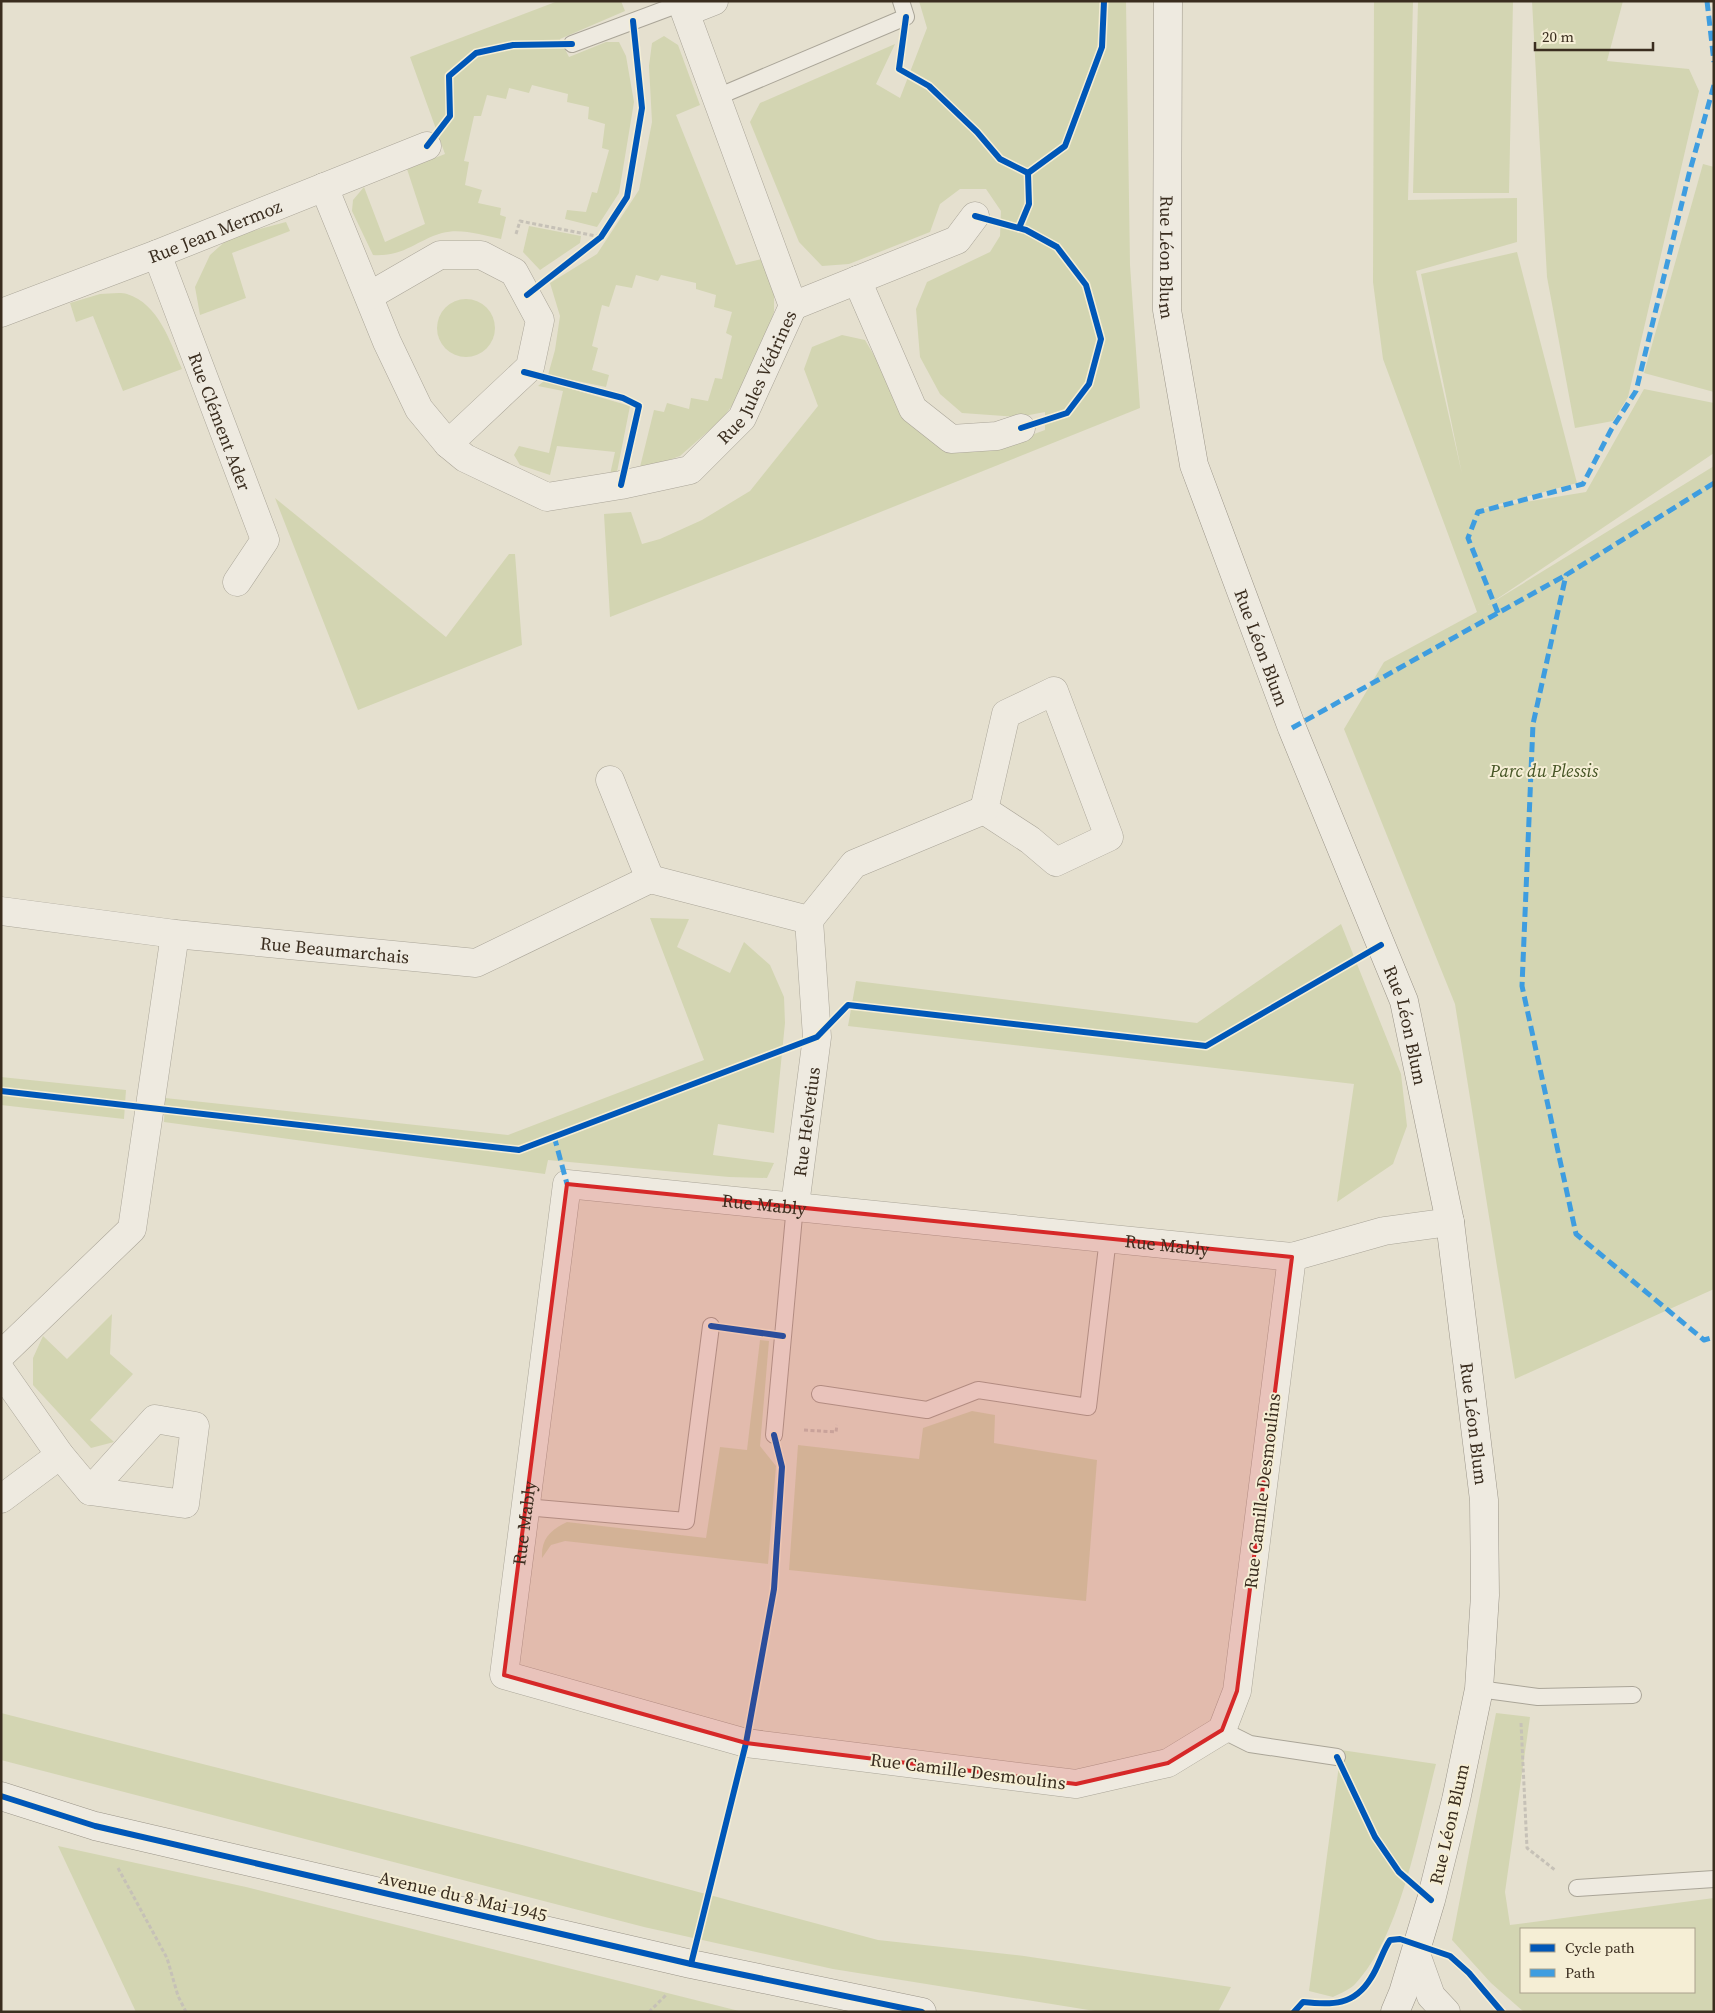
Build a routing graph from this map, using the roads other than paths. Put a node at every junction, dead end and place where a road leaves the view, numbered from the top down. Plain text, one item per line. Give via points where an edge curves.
1 (714, 1) edge
2 (901, 1) edge
3 (1168, 1) edge
4 (683, 6) edge
5 (572, 44) dead end
6 (717, 97) junction
7 (427, 146) dead end
8 (324, 187) junction
9 (975, 216) dead end
10 (157, 254) junction
11 (857, 280) junction
12 (369, 296) junction
13 (793, 306) junction
14 (1, 313) edge
15 (1021, 428) dead end
16 (448, 444) junction
17 (237, 582) dead end
18 (610, 780) dead end
19 (984, 810) junction
20 (650, 879) junction
21 (1, 911) edge
22 (809, 920) junction
23 (176, 934) junction
24 (795, 1205) junction
25 (1450, 1222) junction
26 (1108, 1238) junction
27 (1292, 1257) junction
28 (711, 1326) dead end
29 (1, 1355) edge
30 (1, 1371) edge
31 (820, 1394) dead end
32 (774, 1435) dead end
33 (60, 1456) junction
34 (90, 1491) dead end
35 (1, 1500) edge
36 (525, 1507) junction
37 (504, 1675) joint
38 (1479, 1690) junction
39 (1633, 1695) dead end
40 (1222, 1730) junction
41 (1337, 1757) dead end
42 (1, 1796) edge
43 (1714, 1879) edge
44 (1577, 1888) road end
45 (1416, 1954) junction
46 (922, 2012) edge
47 (1395, 2012) edge
48 (1446, 2012) edge

1 - 4 street
2 - 6 lane via 906,17
3 - 25 street, Rue Léon Blum via 1167,310 1194,465 1292,728 1404,1001
4 - 5 lane
4 - 6 street, Rue Jules Védrines
6 - 13 street, Rue Jules Védrines
7 - 8 street, Rue Jean Mermoz
8 - 10 street, Rue Jean Mermoz
8 - 12 street, Rue Jules Védrines
9 - 11 street via 956,240
10 - 14 street, Rue Jean Mermoz
10 - 17 street, Rue Clément Ader via 265,540
11 - 13 street
11 - 15 street via 913,409 950,439 998,436
12 - 16 street, Rue Jules Védrines via 419,409
12 - 16 street via 440,255 481,255 514,272 540,320 530,367
13 - 16 street, Rue Jules Védrines via 742,418 690,470 547,497 465,458
18 - 20 street
19 - 19 street via 1006,714 1054,691 1109,837 1056,862 1030,840
19 - 22 street via 854,864
20 - 22 street
20 - 23 street, Rue Beaumarchais via 476,962
21 - 23 street, Rue Beaumarchais
22 - 24 street, Rue Helvetius via 817,1037
23 - 29 street via 132,1230
24 - 26 street, Rue Mably
24 - 32 lane
24 - 36 street, Rue Mably via 567,1184
25 - 27 street, Rue Mably via 1384,1231
25 - 38 street, Rue Léon Blum via 1484,1500 1485,1595
26 - 27 street, Rue Mably
26 - 31 lane via 1088,1407 978,1390 927,1410
27 - 40 street, Rue Camille Desmoulins via 1237,1691
28 - 36 lane via 686,1521
30 - 33 street
33 - 34 street
33 - 35 street
36 - 37 street, Rue Mably
37 - 40 street, Rue Camille Desmoulins via 746,1744 1076,1784 1168,1763
38 - 39 lane via 1538,1697
38 - 45 street, Rue Léon Blum via 1456,1800
40 - 41 lane via 1250,1744
42 - 46 street, Avenue du 8 Mai 1945 via 95,1826 691,1964
43 - 44 lane
45 - 47 street, Rue Léon Blum
45 - 48 street via 1431,1996

